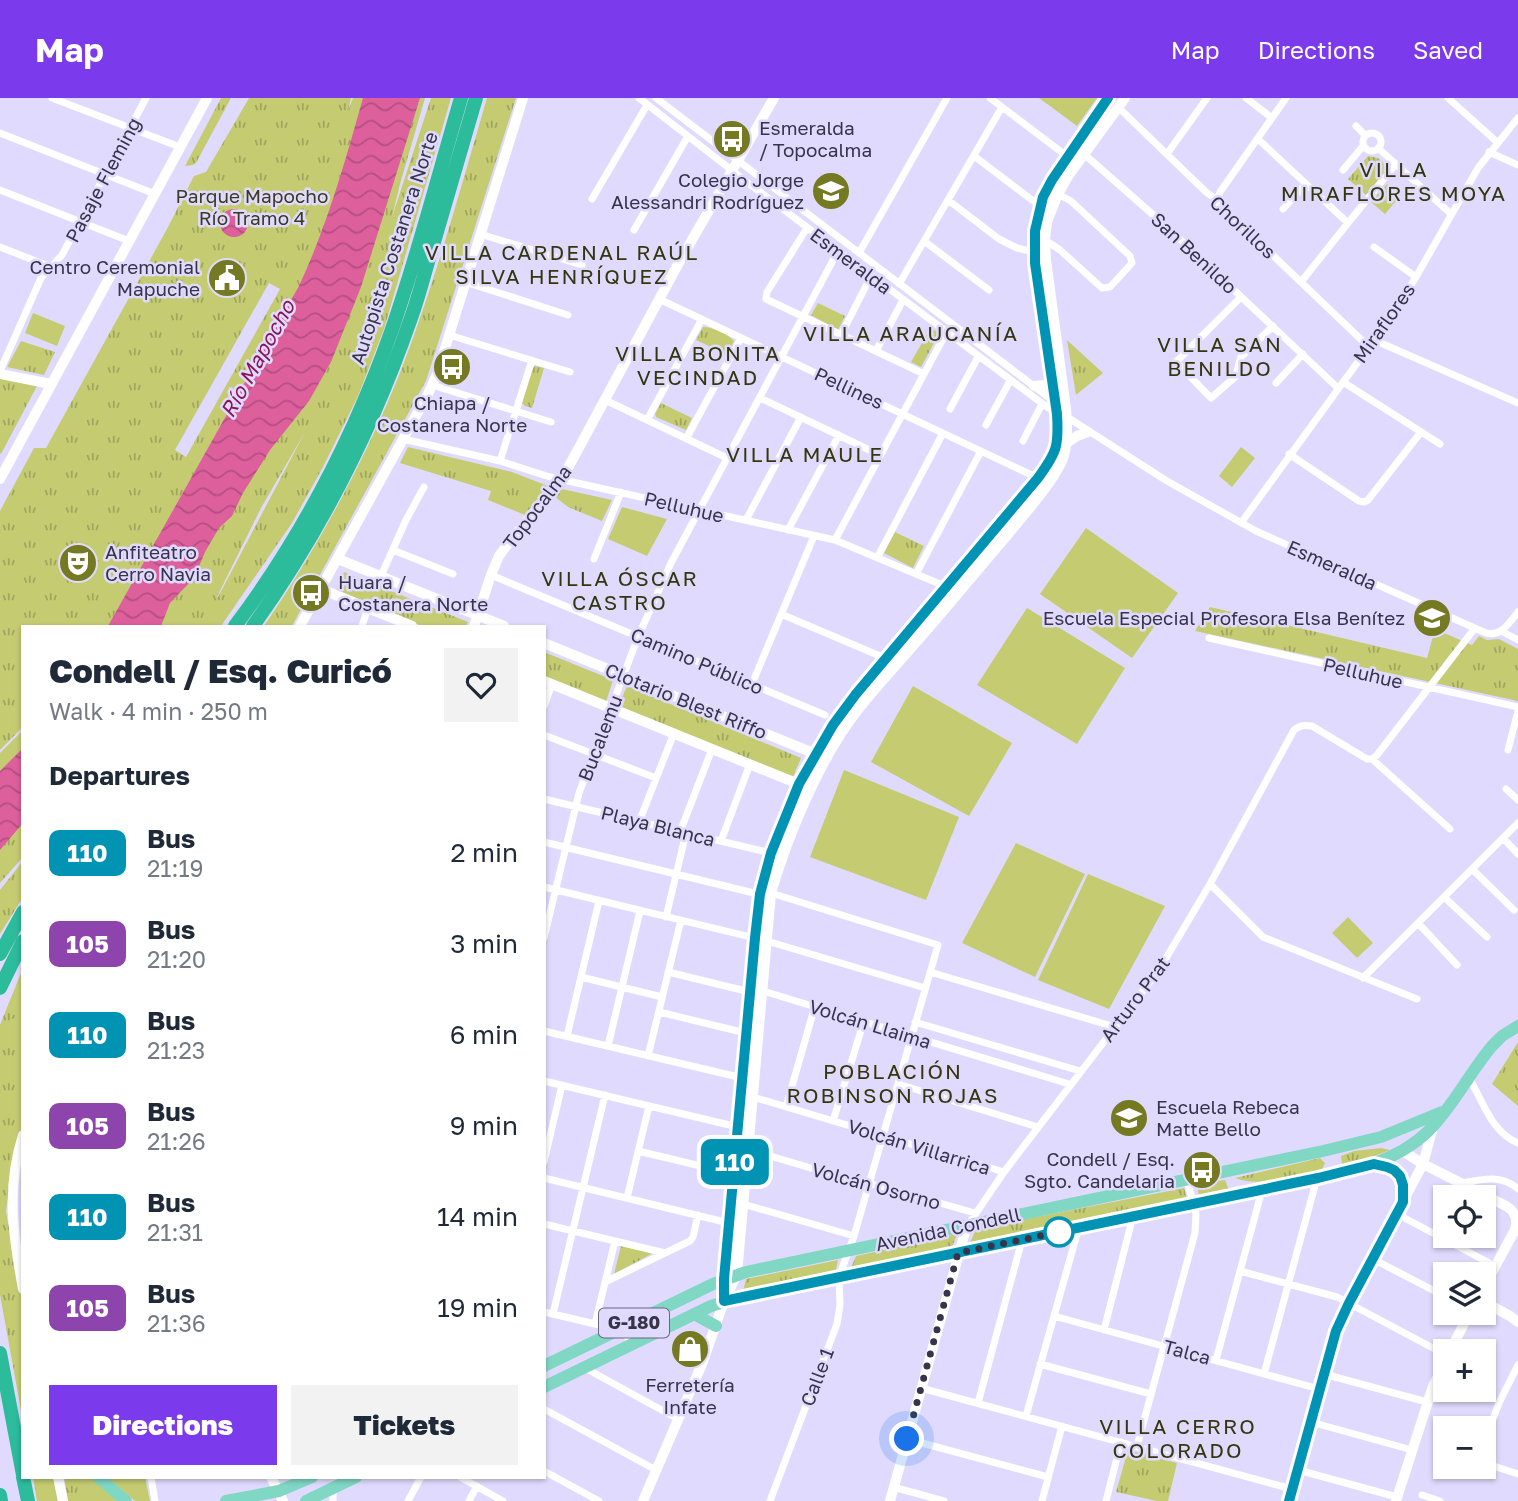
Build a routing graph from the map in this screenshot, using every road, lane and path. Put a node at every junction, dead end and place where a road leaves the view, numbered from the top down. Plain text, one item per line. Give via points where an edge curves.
1 (52, 98) edge
2 (146, 98) edge
3 (207, 98) edge
4 (460, 98) edge
5 (476, 98) edge
6 (523, 98) edge
7 (639, 98) edge
8 (656, 98) edge
9 (774, 98) edge
10 (947, 98) edge
11 (990, 98) edge
12 (1108, 98) edge
13 (1207, 98) edge
14 (1246, 98) edge
15 (1286, 98) edge
16 (1448, 98) edge
17 (1121, 102) edge
18 (647, 105) junction
19 (1002, 107) junction
20 (1272, 118) junction
21 (1518, 118) edge
22 (1356, 126) dead end
23 (131, 128) junction
24 (0, 133) edge
25 (1365, 135) junction
26 (688, 136) junction
27 (1258, 139) junction
28 (1497, 142) junction
29 (1363, 146) junction
30 (180, 147) junction
31 (1378, 148) junction
32 (1489, 152) junction
33 (1084, 154) junction
34 (1167, 154) junction
35 (974, 156) junction
36 (1068, 157) junction
37 (737, 161) junction
38 (1395, 165) junction
39 (1518, 165) edge
40 (732, 170) junction
41 (1343, 170) dead end
42 (106, 174) junction
43 (1306, 184) junction
44 (0, 190) edge
45 (155, 194) junction
46 (1058, 194) junction
47 (592, 199) dead end
48 (948, 200) junction
49 (1217, 200) junction
50 (1040, 206) junction
51 (1283, 209) dead end
52 (1451, 214) junction
53 (80, 222) junction
54 (1348, 223) junction
55 (807, 228) junction
56 (634, 230) dead end
57 (480, 234) junction
58 (1045, 240) junction
59 (129, 241) junction
60 (924, 241) junction
61 (0, 247) edge
62 (1374, 247) dead end
63 (838, 251) junction
64 (1034, 252) junction
65 (859, 253) junction
66 (582, 265) dead end
67 (51, 267) junction
68 (871, 276) junction
69 (1416, 277) junction
70 (465, 282) junction
71 (1301, 282) junction
72 (899, 284) junction
73 (989, 290) dead end
74 (1241, 297) junction
75 (659, 299) junction
76 (903, 300) junction
77 (568, 315) dead end
78 (803, 317) junction
79 (702, 319) junction
80 (1273, 326) junction
81 (946, 333) junction
82 (449, 335) junction
83 (841, 335) junction
84 (741, 338) junction
85 (1371, 343) junction
86 (876, 351) junction
87 (1303, 354) junction
88 (782, 357) junction
89 (978, 357) junction
90 (532, 360) junction
91 (0, 372) edge
92 (570, 372) dead end
93 (924, 374) junction
94 (1010, 381) junction
95 (1052, 381) junction
96 (1276, 383) dead end
97 (51, 384) junction
98 (432, 385) junction
99 (1340, 385) junction
100 (1034, 386) junction
101 (760, 398) junction
102 (605, 400) junction
103 (1518, 403) edge
104 (1042, 404) junction
105 (950, 409) dead end
106 (516, 411) junction
107 (1060, 411) junction
108 (902, 414) junction
109 (801, 418) junction
110 (647, 421) junction
111 (551, 422) dead end
112 (986, 425) dead end
113 (1088, 432) junction
114 (1421, 432) junction
115 (943, 433) junction
116 (839, 435) junction
117 (403, 439) junction
118 (686, 439) junction
119 (1023, 441) dead end
120 (1067, 443) junction
121 (1440, 444) dead end
122 (981, 451) junction
123 (1289, 454) junction
124 (880, 455) junction
125 (727, 458) junction
126 (5, 459) edge
127 (500, 461) junction
128 (1038, 478) junction
129 (0, 479) edge
130 (562, 479) junction
131 (424, 487) dead end
132 (621, 492) junction
133 (699, 510) junction
134 (746, 520) junction
135 (1241, 523) junction
136 (788, 530) junction
137 (814, 536) junction
138 (835, 540) junction
139 (393, 550) junction
140 (338, 558) junction
141 (877, 558) junction
142 (594, 559) dead end
143 (453, 574) dead end
144 (916, 574) junction
145 (491, 575) junction
146 (381, 576) junction
147 (947, 587) junction
148 (321, 589) junction
149 (958, 594) junction
150 (368, 608) junction
151 (1518, 612) edge
152 (781, 614) junction
153 (477, 615) junction
154 (236, 625) edge
155 (254, 625) edge
156 (301, 625) edge
157 (362, 625) edge
158 (410, 625) edge
159 (474, 625) edge
160 (502, 625) edge
161 (1475, 628) junction
162 (1498, 633) junction
163 (638, 637) junction
164 (1209, 638) dead end
165 (1518, 640) edge
166 (546, 644) edge
167 (887, 659) junction
168 (624, 675) junction
169 (548, 682) edge
170 (752, 684) junction
171 (1429, 688) junction
172 (611, 708) junction
173 (1518, 709) edge
174 (825, 715) dead end
175 (674, 733) junction
176 (546, 736) edge
177 (712, 749) junction
178 (1508, 750) dead end
179 (594, 754) junction
180 (822, 756) junction
181 (1372, 759) junction
182 (750, 764) junction
183 (656, 778) junction
184 (799, 784) junction
185 (811, 789) junction
186 (1506, 789) dead end
187 (546, 799) edge
188 (1518, 800) edge
189 (576, 806) junction
190 (639, 822) junction
191 (1518, 823) edge
192 (1450, 830) dead end
193 (683, 832) junction
194 (1503, 838) junction
195 (721, 841) junction
196 (546, 842) edge
197 (566, 847) junction
198 (771, 853) junction
199 (1518, 854) edge
200 (1472, 869) junction
201 (676, 874) junction
202 (1210, 884) junction
203 (546, 888) edge
204 (556, 890) junction
205 (772, 893) junction
206 (760, 894) junction
207 (1444, 897) junction
208 (599, 901) junction
209 (1514, 910) dead end
210 (640, 911) junction
211 (21, 916) edge
212 (666, 917) junction
213 (681, 920) junction
214 (1418, 923) junction
215 (546, 930) edge
216 (1487, 937) dead end
217 (755, 938) junction
218 (767, 941) junction
219 (21, 945) edge
220 (0, 954) edge
221 (1457, 965) dead end
222 (668, 972) junction
223 (930, 972) junction
224 (581, 977) junction
225 (1363, 978) junction
226 (622, 987) junction
227 (0, 988) edge
228 (925, 988) junction
229 (763, 991) junction
230 (750, 992) junction
231 (662, 997) junction
232 (1417, 999) dead end
233 (815, 1006) junction
234 (659, 1012) junction
235 (864, 1021) junction
236 (915, 1022) junction
237 (1518, 1026) edge
238 (1115, 1027) junction
239 (546, 1031) edge
240 (746, 1033) junction
241 (567, 1036) junction
242 (911, 1036) junction
243 (608, 1046) junction
244 (648, 1056) junction
245 (1080, 1071) junction
246 (742, 1078) junction
247 (1469, 1078) junction
248 (546, 1081) edge
249 (755, 1081) junction
250 (898, 1084) junction
251 (1069, 1084) junction
252 (562, 1085) junction
253 (605, 1095) junction
254 (753, 1097) junction
255 (649, 1106) junction
256 (786, 1107) junction
257 (1448, 1108) junction
258 (833, 1121) junction
259 (1038, 1126) junction
260 (738, 1127) junction
261 (1433, 1127) junction
262 (883, 1136) junction
263 (1368, 1140) junction
264 (1518, 1143) edge
265 (736, 1146) junction
266 (748, 1150) junction
267 (1401, 1150) junction
268 (638, 1151) junction
269 (1323, 1151) junction
270 (21, 1153) edge
271 (546, 1153) edge
272 (1374, 1164) junction
273 (1423, 1164) junction
274 (1004, 1172) junction
275 (734, 1174) junction
276 (1323, 1177) junction
277 (546, 1178) edge
278 (1187, 1180) junction
279 (18, 1181) edge
280 (1462, 1183) junction
281 (869, 1184) junction
282 (583, 1187) junction
283 (1517, 1188) edge
284 (1262, 1190) junction
285 (627, 1198) junction
286 (1403, 1202) junction
287 (743, 1203) junction
288 (1194, 1203) junction
289 (975, 1213) junction
290 (1396, 1214) junction
291 (1517, 1214) edge
292 (698, 1215) junction
293 (1133, 1216) junction
294 (729, 1223) junction
295 (546, 1224) edge
296 (967, 1225) junction
297 (741, 1226) junction
298 (1079, 1227) junction
299 (573, 1231) junction
300 (854, 1236) junction
301 (18, 1240) edge
302 (1022, 1240) junction
303 (615, 1241) junction
304 (850, 1250) junction
305 (665, 1253) junction
306 (958, 1253) junction
307 (1373, 1259) junction
308 (1487, 1262) edge
309 (1496, 1264) edge
310 (21, 1269) edge
311 (1240, 1271) junction
312 (737, 1274) junction
313 (839, 1277) junction
314 (724, 1279) junction
315 (605, 1282) junction
316 (1289, 1284) junction
317 (1433, 1290) edge
318 (724, 1301) junction
319 (1349, 1303) junction
320 (1496, 1308) edge
321 (549, 1313) edge
322 (694, 1314) junction
323 (1054, 1316) junction
324 (1518, 1322) edge
325 (596, 1324) junction
326 (716, 1326) junction
327 (621, 1330) junction
328 (1104, 1330) junction
329 (633, 1344) junction
330 (1164, 1346) junction
331 (1433, 1347) edge
332 (0, 1353) edge
333 (1216, 1360) junction
334 (1040, 1364) junction
335 (546, 1365) edge
336 (1518, 1365) edge
337 (584, 1367) junction
338 (1264, 1374) junction
339 (1324, 1374) junction
340 (546, 1386) edge
341 (1433, 1386) edge
342 (921, 1388) junction
343 (1320, 1389) junction
344 (1151, 1394) junction
345 (1427, 1402) junction
346 (978, 1403) junction
347 (546, 1410) edge
348 (1026, 1416) junction
349 (1494, 1416) edge
350 (678, 1419) junction
351 (1311, 1422) junction
352 (1062, 1426) junction
353 (907, 1439) junction
354 (1121, 1442) junction
355 (1137, 1447) junction
356 (1412, 1450) junction
357 (21, 1465) edge
358 (1496, 1467) edge
359 (656, 1470) junction
360 (1298, 1470) junction
361 (546, 1472) edge
362 (1518, 1474) edge
363 (1048, 1477) junction
364 (24, 1479) edge
365 (58, 1479) edge
366 (100, 1479) edge
367 (150, 1479) edge
368 (272, 1479) edge
369 (309, 1479) edge
370 (353, 1479) edge
371 (420, 1479) edge
372 (464, 1479) edge
373 (477, 1486) junction
374 (893, 1488) junction
375 (1292, 1489) junction
376 (333, 1494) edge
377 (0, 1495) edge
378 (1422, 1495) dead end
379 (281, 1496) edge
380 (1396, 1499) edge
381 (1, 1501) edge
382 (28, 1501) edge
383 (63, 1501) edge
384 (126, 1501) edge
385 (155, 1501) edge
386 (226, 1501) edge
387 (306, 1501) edge
388 (408, 1501) edge
389 (469, 1501) edge
390 (503, 1501) edge
391 (599, 1501) edge
392 (643, 1501) edge
393 (771, 1501) edge
394 (890, 1501) edge
395 (944, 1501) edge
396 (1042, 1501) edge
397 (1106, 1501) edge
398 (1289, 1501) edge
399 (1440, 1501) edge

1 - 23 street
2 - 23 street, Pasaje Fleming
3 - 30 main road
4 - 154 highway, Autopista Costanera Norte via 400,306 363,403 303,523
5 - 155 highway, Autopista Costanera Norte via 422,285 386,386 328,508
6 - 57 street
7 - 18 street, Esmeralda
8 - 37 street, Esmeralda
9 - 37 street, Topocalma
10 - 65 street
11 - 19 street
12 - 36 main road
13 - 34 street
14 - 20 street
15 - 20 street
16 - 28 street
17 - 33 main road
17 - 34 street, Chorillos
18 - 26 street, Esmeralda
18 - 47 street
19 - 35 street
19 - 36 street
20 - 27 street
21 - 28 street, Miraflores
22 - 25 street
23 - 30 street
23 - 42 street, Pasaje Fleming
24 - 42 street
25 - 29 street
25 - 31 street via 1373,132 1378,136
26 - 40 street, Esmeralda
26 - 56 street
27 - 43 street
27 - 49 street
28 - 32 street, Miraflores
29 - 31 street
29 - 41 street
30 - 45 main road
31 - 38 street
32 - 39 street
32 - 52 street, Miraflores
33 - 46 main road
33 - 74 street, San Benildo
34 - 49 street, Chorillos
35 - 48 street
35 - 50 street
36 - 50 main road
37 - 40 street, Topocalma
37 - 65 street, Esmeralda
38 - 52 street
38 - 54 street
40 - 55 street, Esmeralda
40 - 75 street, Topocalma
42 - 45 street
42 - 53 street, Pasaje Fleming
43 - 51 street
43 - 54 street
44 - 53 street
45 - 59 main road
46 - 58 main road
46 - 58 street via 1132,260 1105,289
48 - 60 street
48 - 64 street via 999,239
49 - 71 street, Chorillos
50 - 64 main road
52 - 69 street, Miraflores
53 - 59 street
53 - 67 street, Pasaje Fleming
54 - 71 street
55 - 63 street, Esmeralda
55 - 78 street via 766,297
57 - 66 street
57 - 70 street
58 - 107 main road
59 - 97 main road
60 - 72 street
60 - 73 street
61 - 67 street
62 - 69 street
63 - 68 street, Esmeralda
63 - 78 street, Bucalemu
64 - 95 main road
65 - 72 street, Esmeralda
67 - 91 street, Pasaje Fleming via 38,284
68 - 76 street, Esmeralda
68 - 83 street
69 - 85 street, Miraflores
70 - 77 street
70 - 82 street
71 - 85 street, Chorillos
72 - 100 street, Esmeralda
74 - 80 street, San Benildo
74 - 80 street via 1176,362 1211,398 1235,377 1241,357
75 - 79 street, Pellines
75 - 102 street, Topocalma
76 - 81 street, Esmeralda
76 - 86 street
78 - 83 street
78 - 88 street, Bucalemu
79 - 84 street, Pellines
79 - 110 street
80 - 87 street, San Benildo
81 - 89 street, Esmeralda
81 - 93 street
82 - 90 street
82 - 98 street
83 - 86 street
84 - 88 street, Pellines
84 - 118 street
85 - 99 street, Miraflores
85 - 103 street, Chorillos
86 - 93 street
87 - 96 street
87 - 99 street, San Benildo
88 - 101 street, Bucalemu
88 - 108 street, Pellines
89 - 94 street, Esmeralda
89 - 105 street
90 - 92 street
90 - 106 street
91 - 97 street
93 - 108 street
94 - 104 street, Esmeralda
94 - 112 street
95 - 100 main road
95 - 107 main road
97 - 126 main road
98 - 106 street
98 - 117 street
99 - 114 street, San Benildo
99 - 123 street, Miraflores
100 - 107 street, Esmeralda
101 - 109 street
101 - 125 street, Bucalemu
102 - 110 street
102 - 130 street, Topocalma
104 - 107 street, Esmeralda
104 - 119 street
106 - 111 street
106 - 127 street
107 - 113 street, Esmeralda
107 - 120 main road
107 - 128 main road via 1057,445
108 - 115 street, Pellines
108 - 124 street
109 - 116 street
109 - 134 street
110 - 118 street
113 - 120 main road
113 - 135 street, Esmeralda
114 - 121 street, San Benildo
114 - 123 street via 1364,502
115 - 122 street, Pellines
115 - 141 street
116 - 124 street
116 - 136 street
117 - 127 street, Pelluhue
117 - 140 street
118 - 125 street
120 - 149 main road via 1041,493
122 - 128 street, Pellines
122 - 144 street
123 - 135 street, Miraflores
124 - 138 street
125 - 133 street, Bucalemu
126 - 129 main road
127 - 130 street, Pelluhue
128 - 147 main road
130 - 132 street, Pelluhue
130 - 145 street, Topocalma via 504,549
131 - 139 street
132 - 133 street, Pelluhue
132 - 142 street
133 - 134 street, Pelluhue
133 - 163 street, Bucalemu
134 - 136 street, Pelluhue
135 - 161 street, Esmeralda
136 - 137 street, Pelluhue
137 - 138 street, Pelluhue
137 - 152 street
138 - 141 street, Pelluhue
139 - 143 street
139 - 146 street
140 - 146 street
140 - 148 street
141 - 144 street, Pelluhue
144 - 147 street, Pelluhue
145 - 153 street, Topocalma
145 - 163 street, Camino Público
146 - 153 street
147 - 149 street, Pelluhue
147 - 167 main road
148 - 150 street
148 - 156 street
149 - 180 main road
150 - 157 street
150 - 158 street
151 - 162 street
152 - 167 street
152 - 170 street
153 - 159 street, Topocalma
153 - 160 street
161 - 162 street, Esmeralda
161 - 171 street
162 - 165 street, Esmeralda
163 - 168 street, Bucalemu
163 - 170 street, Camino Público
164 - 171 street, Pelluhue
166 - 168 street, Clotario Blest Riffo
167 - 180 main road via 848,704
168 - 172 street, Bucalemu
168 - 180 street, Clotario Blest Riffo
169 - 172 street, Clotario Blest Riffo
170 - 174 street, Camino Público
171 - 173 street, Pelluhue
171 - 181 street
172 - 175 street, Clotario Blest Riffo
172 - 179 street, Bucalemu
173 - 178 street
175 - 177 street, Clotario Blest Riffo
175 - 183 street
176 - 179 street
177 - 182 street, Clotario Blest Riffo
177 - 193 street
179 - 183 street
179 - 189 street, Bucalemu
180 - 184 main road
180 - 185 main road
181 - 192 street
181 - 202 street, Arturo Prat via 1312,726 1298,726
182 - 184 street, Clotario Blest Riffo
182 - 195 street
183 - 190 street
184 - 185 street, Clotario Blest Riffo
184 - 198 main road
185 - 205 main road
186 - 188 street
187 - 189 street, Playa Blanca
189 - 190 street, Playa Blanca
189 - 197 street, Bucalemu
190 - 193 street, Playa Blanca
191 - 194 street
193 - 195 street, Playa Blanca
193 - 201 street
194 - 199 street
194 - 200 street
195 - 198 street, Playa Blanca
196 - 197 street
197 - 201 street
197 - 204 street, Bucalemu
198 - 206 main road
200 - 207 street
200 - 209 street
201 - 206 street
201 - 212 street
202 - 225 street via 1263,937
202 - 238 street, Arturo Prat via 1159,970
203 - 204 street
204 - 208 street
204 - 215 street, Bucalemu
205 - 206 street
205 - 218 main road
205 - 223 street, Calle 1 via 938,945
206 - 217 main road
207 - 214 street
207 - 216 street
208 - 210 street
208 - 224 street
210 - 212 street
210 - 226 street
211 - 220 highway
212 - 213 street
213 - 217 street
213 - 222 street
214 - 221 street
214 - 225 street
217 - 218 street
217 - 230 main road
218 - 228 street
218 - 229 main road
219 - 227 highway
222 - 230 street, Volcán Llaima
222 - 231 street
223 - 228 street, Calle 1
223 - 238 street
224 - 226 street
224 - 241 street
225 - 232 street
226 - 231 street
226 - 243 street
228 - 236 street, Calle 1
229 - 230 street, Volcán Llaima
229 - 233 street, Volcán Llaima
229 - 249 main road
230 - 240 main road
231 - 234 street
233 - 235 street, Volcán Llaima
233 - 256 street
234 - 240 street
234 - 244 street
235 - 242 street, Volcán Llaima
235 - 258 street
236 - 242 street, Calle 1
236 - 245 street, Volcán Llaima
237 - 247 main road, G-180 via 1492,1046
238 - 245 street, Arturo Prat
239 - 241 street
240 - 246 main road
241 - 243 street
242 - 250 street, Calle 1
242 - 251 street, Volcán Llaima
243 - 244 street
244 - 246 street
245 - 251 street, Arturo Prat
246 - 249 street
246 - 260 main road
247 - 257 main road, G-180
247 - 264 street via 1497,1128
248 - 252 street
249 - 254 main road
250 - 259 street
250 - 262 street, Calle 1
251 - 259 street, Arturo Prat
252 - 253 street
252 - 271 street
253 - 255 street
253 - 282 street
254 - 256 street, Volcán Villarrica
254 - 266 main road
255 - 260 street
255 - 268 street
256 - 258 street, Volcán Villarrica
257 - 261 main road, G-180
257 - 263 main road, G-180
258 - 262 street, Volcán Villarrica
259 - 274 street, Arturo Prat
260 - 265 main road
261 - 267 main road, Avenida Condell / G-180
261 - 273 main road
262 - 274 street, Volcán Villarrica
262 - 281 street, Calle 1
263 - 267 main road
263 - 269 main road, Avenida Condell / G-180
265 - 266 street, Volcán Osorno
265 - 275 main road
266 - 281 street, Volcán Osorno
266 - 287 main road
267 - 272 main road, Avenida Condell / G-180
267 - 273 street
268 - 275 street
268 - 285 street
269 - 276 main road via 1330,1155 1333,1170
269 - 278 main road, Avenida Condell / G-180
270 - 279 street
272 - 276 main road, Avenida Condell / G-180
272 - 286 main road via 1397,1173
273 - 280 street
273 - 286 main road
274 - 289 street, Arturo Prat
275 - 294 main road
276 - 284 main road, Avenida Condell / G-180
276 - 316 street
277 - 282 street
278 - 288 street
278 - 296 main road, Avenida Condell / G-180
279 - 301 street via 12,1216
280 - 283 street via 1496,1178
280 - 291 street
281 - 289 street, Volcán Osorno
281 - 300 street, Calle 1
282 - 285 street
282 - 299 street
284 - 288 main road, Avenida Condell / G-180
284 - 311 street
285 - 292 street
286 - 290 main road
287 - 297 main road
287 - 300 street
288 - 293 main road, Avenida Condell / G-180
288 - 330 street via 1195,1233
289 - 296 street, Arturo Prat
290 - 307 main road
290 - 308 street
291 - 309 street via 1515,1230
292 - 294 street
292 - 305 street via 692,1239
293 - 298 main road, Avenida Condell / G-180
293 - 328 street
294 - 297 street
294 - 314 main road
295 - 299 street
296 - 304 main road, Avenida Condell / G-180
296 - 306 street, Arturo Prat
297 - 312 main road
298 - 302 main road, Avenida Condell / G-180
298 - 323 street
299 - 303 street
299 - 321 street
300 - 304 street, Calle 1
301 - 310 street
302 - 306 main road, Avenida Condell / G-180
302 - 346 street
303 - 305 street
303 - 315 street
304 - 312 main road, Avenida Condell / G-180
304 - 313 street, Calle 1
305 - 315 street
306 - 313 main road, Avenida Condell / G-180
306 - 342 street, Arturo Prat
307 - 317 street
307 - 319 main road
311 - 316 street
311 - 333 street
312 - 314 main road, Avenida Condell / G-180
312 - 318 main road
313 - 318 main road, Avenida Condell / G-180
313 - 393 street, Calle 1 via 837,1324
314 - 318 main road
314 - 327 main road, Avenida Condell / G-180
315 - 325 street
316 - 319 street
316 - 338 street
318 - 322 main road, Avenida Condell / G-180
318 - 326 street
319 - 331 street
319 - 339 main road
320 - 324 street
321 - 325 street
322 - 326 main road
322 - 329 main road, Avenida Condell / G-180
323 - 328 street, Talca
323 - 334 street
325 - 327 street
326 - 350 street
327 - 329 street
327 - 335 main road, Avenida Condell / G-180
328 - 330 street, Talca
329 - 337 main road, Avenida Condell / G-180
330 - 333 street, Talca
330 - 344 street
332 - 357 highway
333 - 338 street, Talca
334 - 344 street
334 - 348 street
336 - 349 street
337 - 340 main road, Avenida Condell / G-180
337 - 350 street
338 - 343 street, Talca
339 - 343 main road
339 - 345 street
341 - 345 street
342 - 346 street
342 - 353 street, Arturo Prat
343 - 351 main road
344 - 355 street
345 - 356 street
346 - 348 street
347 - 359 street
348 - 352 street
350 - 359 street
351 - 356 street
351 - 360 main road
352 - 354 street
352 - 363 street
353 - 363 street
353 - 374 street, Arturo Prat
354 - 355 street
354 - 397 street
355 - 375 street
356 - 380 street
358 - 362 street
359 - 392 street
360 - 375 main road
360 - 380 street
361 - 391 street
363 - 396 street
364 - 382 highway
365 - 383 street
366 - 384 main road
367 - 385 street
368 - 379 street
369 - 379 main road
370 - 376 main road
371 - 388 street
372 - 373 street
373 - 389 street
373 - 390 street
374 - 394 street, Arturo Prat
374 - 395 street
375 - 398 main road
376 - 387 main road
377 - 381 highway
378 - 399 street
379 - 386 main road

